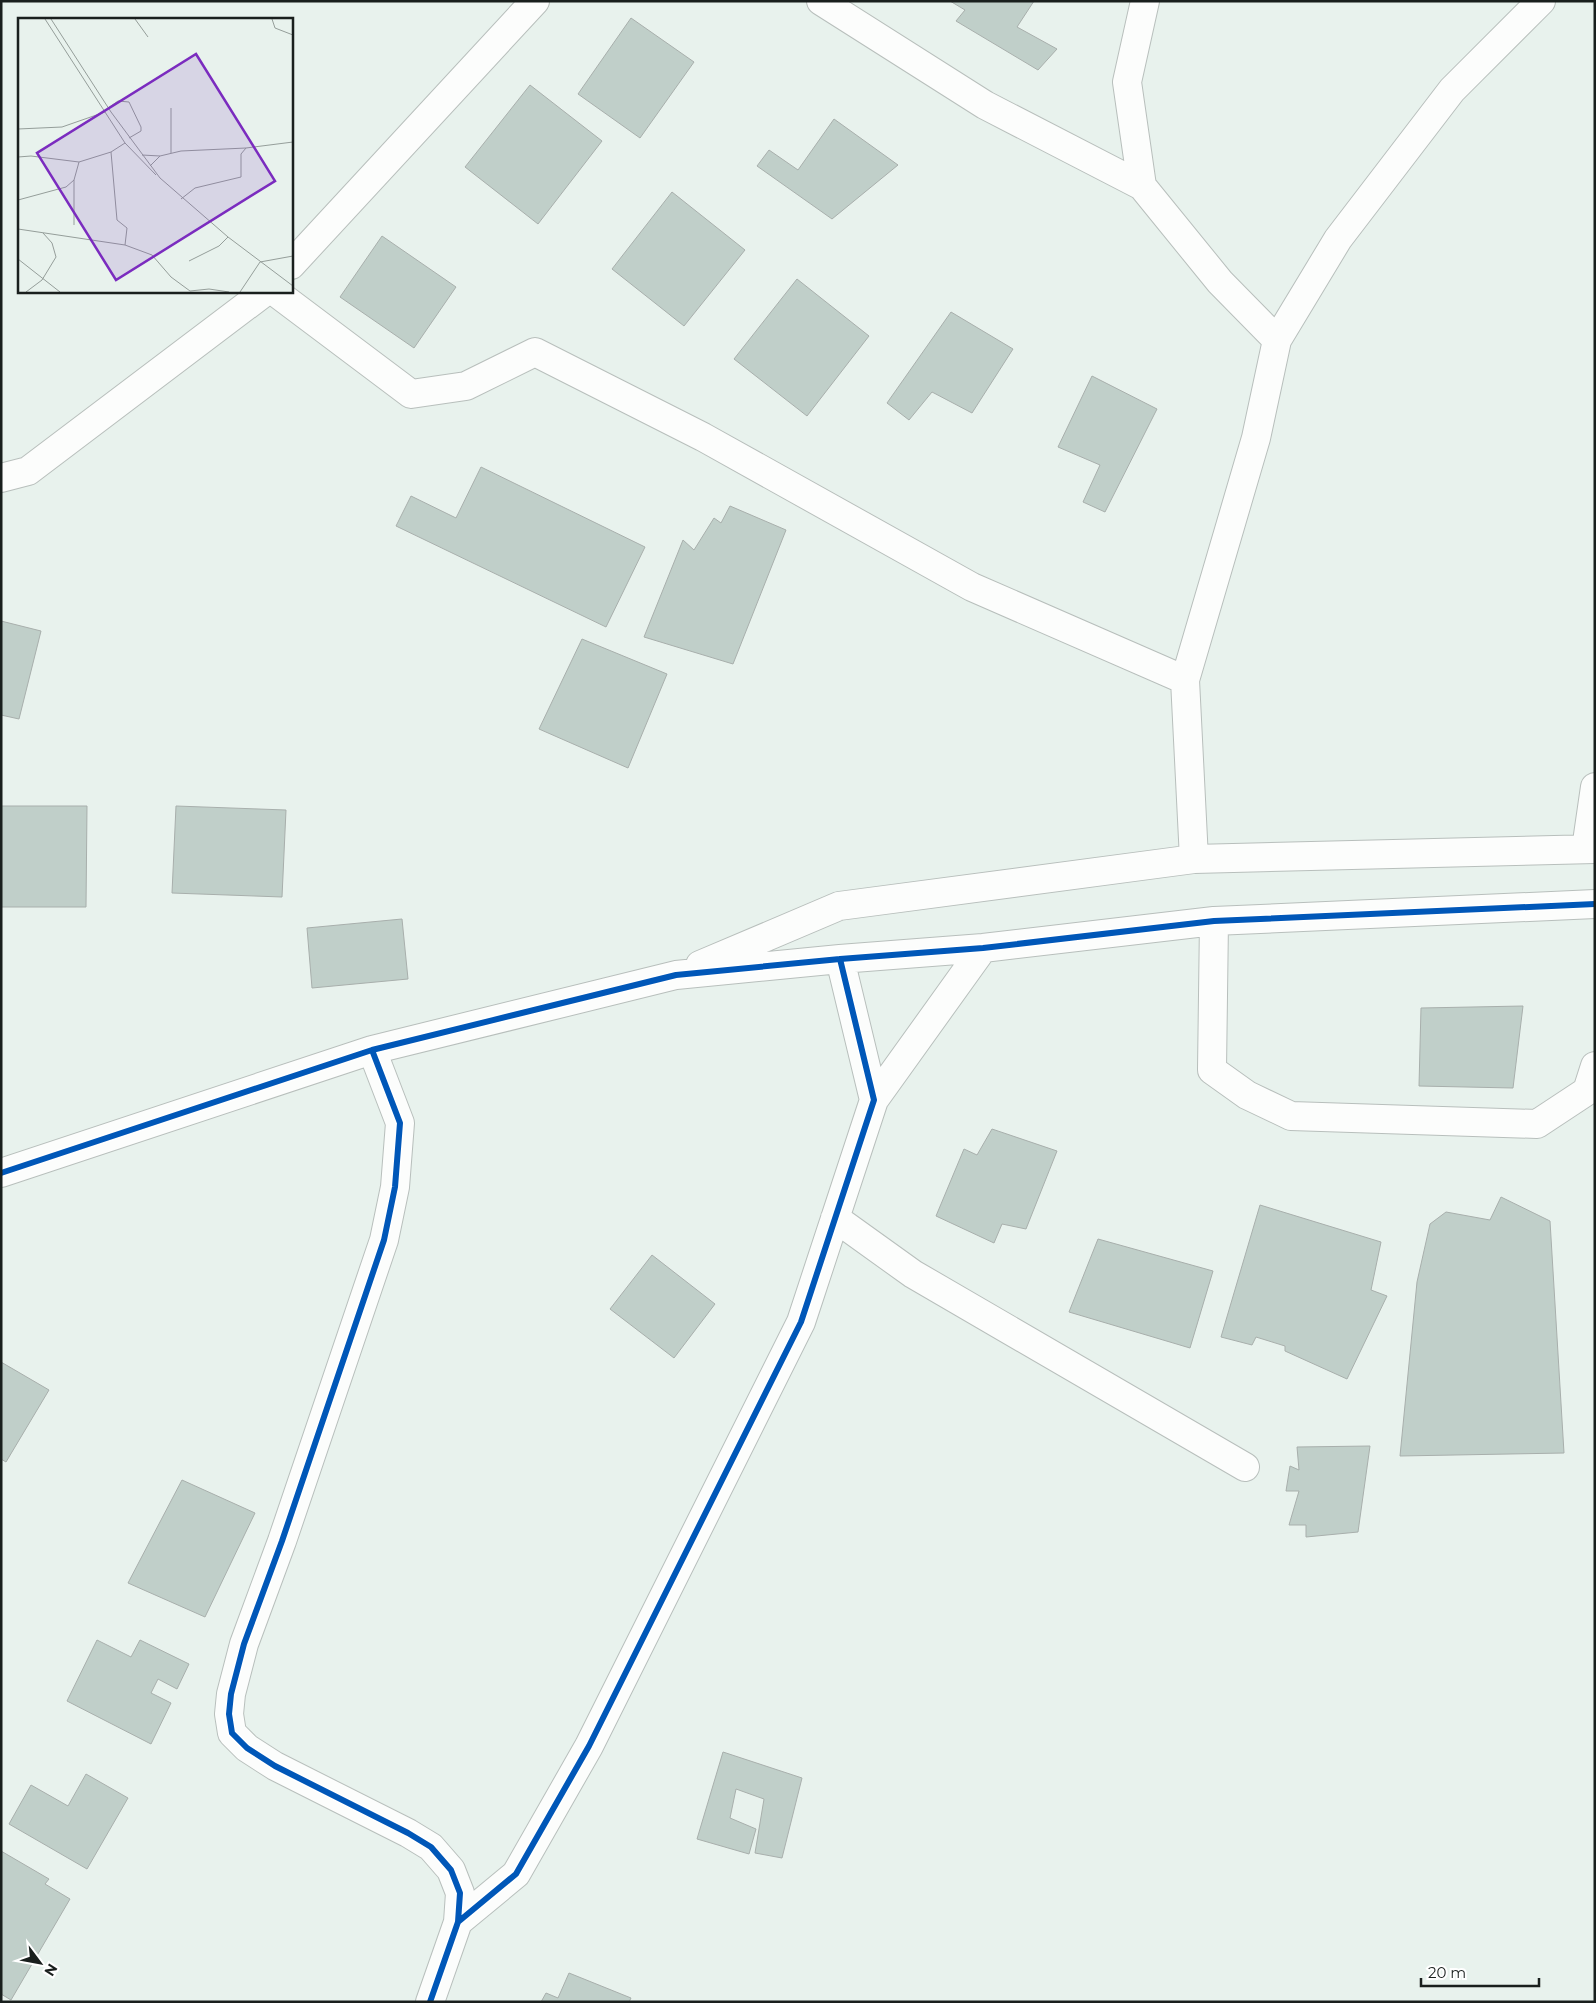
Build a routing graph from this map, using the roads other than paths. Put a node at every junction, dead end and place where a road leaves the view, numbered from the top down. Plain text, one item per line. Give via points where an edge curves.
1 (535, 1) edge
2 (821, 1) edge
3 (1145, 1) edge
4 (1541, 1) edge
5 (1142, 186) junction
6 (292, 264) edge
7 (265, 292) edge
8 (275, 292) edge
9 (1277, 340) junction
10 (1, 478) edge
11 (1186, 680) junction
12 (1595, 787) edge
13 (1591, 849) edge
14 (1194, 859) junction
15 (1595, 904) edge
16 (1214, 921) junction
17 (983, 948) junction
18 (840, 959) junction
19 (676, 976) junction
20 (372, 1050) junction
21 (1595, 1066) edge
22 (874, 1100) junction
23 (1, 1173) edge
24 (835, 1218) junction
25 (1245, 1467) dead end
26 (458, 1922) junction
27 (430, 2002) edge

1 - 6 street
2 - 5 street via 985,105
3 - 5 street via 1127,82
4 - 9 street via 1452,90 1338,239
5 - 9 street via 1220,282
7 - 10 street via 28,471
8 - 11 street via 411,394 466,386 535,352 703,437 972,587
9 - 11 street via 1256,438
11 - 14 street
12 - 13 street
13 - 14 street
14 - 19 street via 839,906
15 - 16 street
16 - 17 street
16 - 21 street via 1212,1070 1247,1095 1291,1116 1537,1124 1587,1091
17 - 18 street
17 - 22 street
18 - 19 street
18 - 22 street
19 - 20 street
20 - 23 street
20 - 26 street via 400,1123 395,1187 384,1240 244,1644 229,1714 232,1733 247,1748 275,1766 431,1847 451,1870 460,1893
22 - 24 street
24 - 25 street via 913,1274
24 - 26 street via 801,1322 589,1746 516,1874
26 - 27 street

